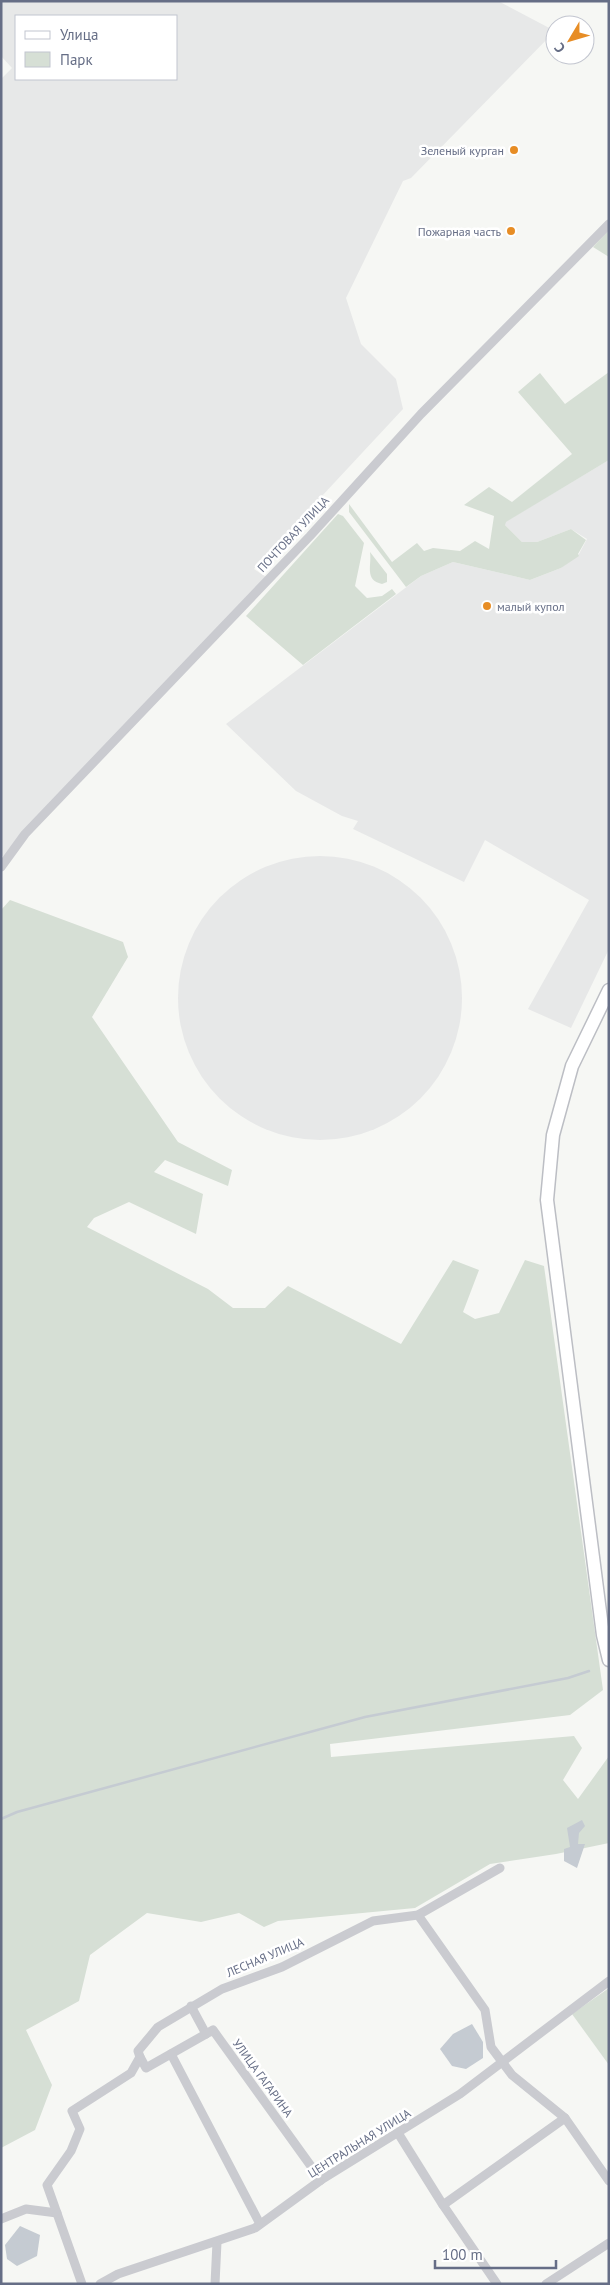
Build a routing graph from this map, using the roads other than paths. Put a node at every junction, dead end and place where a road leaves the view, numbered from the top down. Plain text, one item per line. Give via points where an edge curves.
1 (609, 224) edge
2 (1, 867) edge
3 (609, 990) edge
4 (609, 1660) edge
5 (500, 1868) dead end
6 (418, 1915) junction
7 (609, 1981) edge
8 (191, 2006) junction
9 (206, 2034) junction
10 (171, 2054) junction
11 (140, 2057) junction
12 (502, 2061) junction
13 (566, 2118) junction
14 (398, 2133) junction
15 (321, 2180) junction
16 (609, 2181) edge
17 (443, 2206) junction
18 (57, 2213) junction
19 (1, 2219) edge
20 (260, 2224) junction
21 (217, 2242) junction
22 (609, 2243) edge
23 (82, 2284) edge
24 (100, 2284) edge
25 (215, 2284) edge
26 (497, 2284) edge
27 (546, 2284) edge

1 - 2 street, ПОЧТОВАЯ УЛИЦА via 421,414 310,536 25,834
3 - 4 main road via 572,1066 554,1135 548,1200 603,1635
5 - 6 street, ЛЕСНАЯ УЛИЦА
6 - 8 street, ЛЕСНАЯ УЛИЦА via 373,1922 282,1967 222,1989
6 - 12 street via 485,2010 491,2047
7 - 12 street, ЦЕНТРАЛЬНАЯ УЛИЦА
8 - 9 street
8 - 11 street, ЛЕСНАЯ УЛИЦА via 158,2027 138,2051
9 - 10 street
9 - 15 street, УЛИЦА ГАГАРИНА via 213,2030
10 - 11 street via 146,2068
10 - 20 street
11 - 18 street, ЛЕСНАЯ УЛИЦА via 131,2073 72,2112 80,2129 72,2152 47,2185
12 - 13 street via 512,2075
12 - 14 street, ЦЕНТРАЛЬНАЯ УЛИЦА via 460,2094
13 - 16 street
13 - 17 street
14 - 15 street, ЦЕНТРАЛЬНАЯ УЛИЦА
14 - 17 street
15 - 20 street, ЦЕНТРАЛЬНАЯ УЛИЦА
17 - 26 street
18 - 19 street via 26,2209
18 - 23 street
20 - 21 street, ЦЕНТРАЛЬНАЯ УЛИЦА
21 - 24 street, ЦЕНТРАЛЬНАЯ УЛИЦА via 118,2274
21 - 25 street
22 - 27 street

